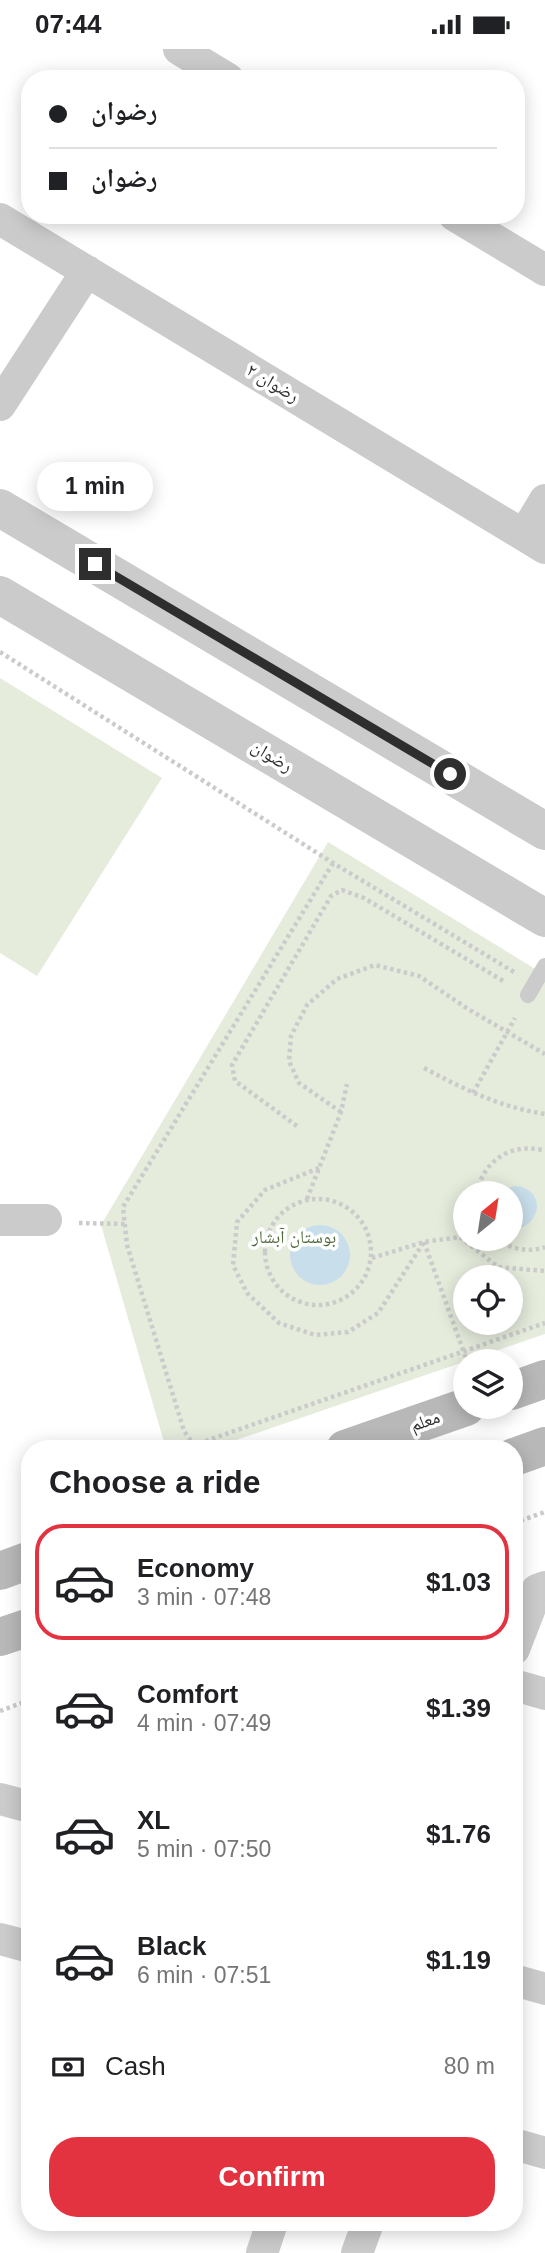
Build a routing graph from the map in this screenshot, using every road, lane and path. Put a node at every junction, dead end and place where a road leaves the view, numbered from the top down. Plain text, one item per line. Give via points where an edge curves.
1 (179, 49) edge
2 (213, 70) edge
3 (0, 219) edge
4 (469, 224) edge
5 (545, 270) edge
6 (87, 271) junction
7 (0, 405) edge
8 (545, 500) edge
9 (0, 508) edge
10 (535, 541) edge
11 (0, 595) edge
12 (0, 652) edge
13 (545, 831) edge
14 (334, 863) junction
15 (545, 918) edge
16 (545, 965) edge
17 (531, 989) junction
18 (507, 1031) junction
19 (545, 1054) edge
20 (424, 1068) dead end
21 (347, 1084) dead end
22 (473, 1093) junction
23 (341, 1112) junction
24 (545, 1114) edge
25 (297, 1126) dead end
26 (545, 1151) edge
27 (319, 1168) junction
28 (481, 1181) edge
29 (307, 1199) junction
30 (0, 1220) edge
31 (46, 1220) joint
32 (125, 1224) junction
33 (453, 1238) edge
34 (424, 1242) junction
35 (545, 1247) edge
36 (523, 1250) edge
37 (478, 1251) edge
38 (372, 1258) junction
39 (545, 1271) edge
40 (545, 1323) edge
41 (462, 1349) edge
42 (471, 1349) edge
43 (453, 1355) edge
44 (545, 1379) edge
45 (523, 1387) edge
46 (453, 1412) edge
47 (190, 1440) edge
48 (208, 1440) edge
49 (371, 1440) edge
50 (545, 1446) edge
51 (523, 1454) edge
52 (545, 1512) edge
53 (523, 1520) edge
54 (21, 1563) edge
55 (0, 1571) edge
56 (545, 1587) edge
57 (523, 1626) edge
58 (21, 1630) edge
59 (0, 1637) edge
60 (523, 1688) edge
61 (545, 1694) edge
62 (21, 1703) edge
63 (0, 1711) edge
64 (0, 1799) edge
65 (21, 1805) edge
66 (0, 1939) edge
67 (21, 1945) edge
68 (523, 1983) edge
69 (545, 1989) edge
70 (523, 2147) edge
71 (545, 2153) edge
72 (269, 2231) edge
73 (365, 2231) edge
74 (262, 2253) edge
75 (357, 2253) edge

1 - 2 street
3 - 6 street, رضوان ۲
4 - 5 street
6 - 7 street
6 - 10 street, رضوان ۲
8 - 10 street
9 - 13 street
11 - 15 street, رضوان
12 - 14 path
14 - 17 path
14 - 32 path via 123,1207
16 - 17 lane
17 - 18 path
17 - 25 path via 364,898 342,890 331,896 232,1065 235,1081
18 - 19 path
18 - 22 path
18 - 23 path via 419,976 375,965 337,979 307,1005 291,1036 289,1061 299,1083
20 - 22 path
21 - 23 path
22 - 24 path via 515,1109
23 - 27 path
26 - 28 path via 525,1147 508,1151 494,1160
27 - 29 path
27 - 34 path via 265,1190 237,1222 233,1265 247,1293 279,1323 315,1335 348,1332 378,1313
29 - 38 path via 333,1200 355,1212 371,1241
29 - 38 path via 290,1206 267,1235 268,1271 278,1287 292,1299 328,1305 358,1288
30 - 31 street
31 - 32 path
32 - 47 path via 127,1245
33 - 34 path
34 - 38 path
34 - 41 path
35 - 36 path
37 - 39 path via 498,1267
40 - 42 path
43 - 48 path
44 - 45 main road
46 - 49 main road, معلم
50 - 51 main road
52 - 53 path
54 - 55 main road
56 - 57 street via 537,1590
58 - 59 main road
60 - 61 street
62 - 63 path
64 - 65 street
66 - 67 street
68 - 69 street
70 - 71 street
72 - 74 street
73 - 75 street

